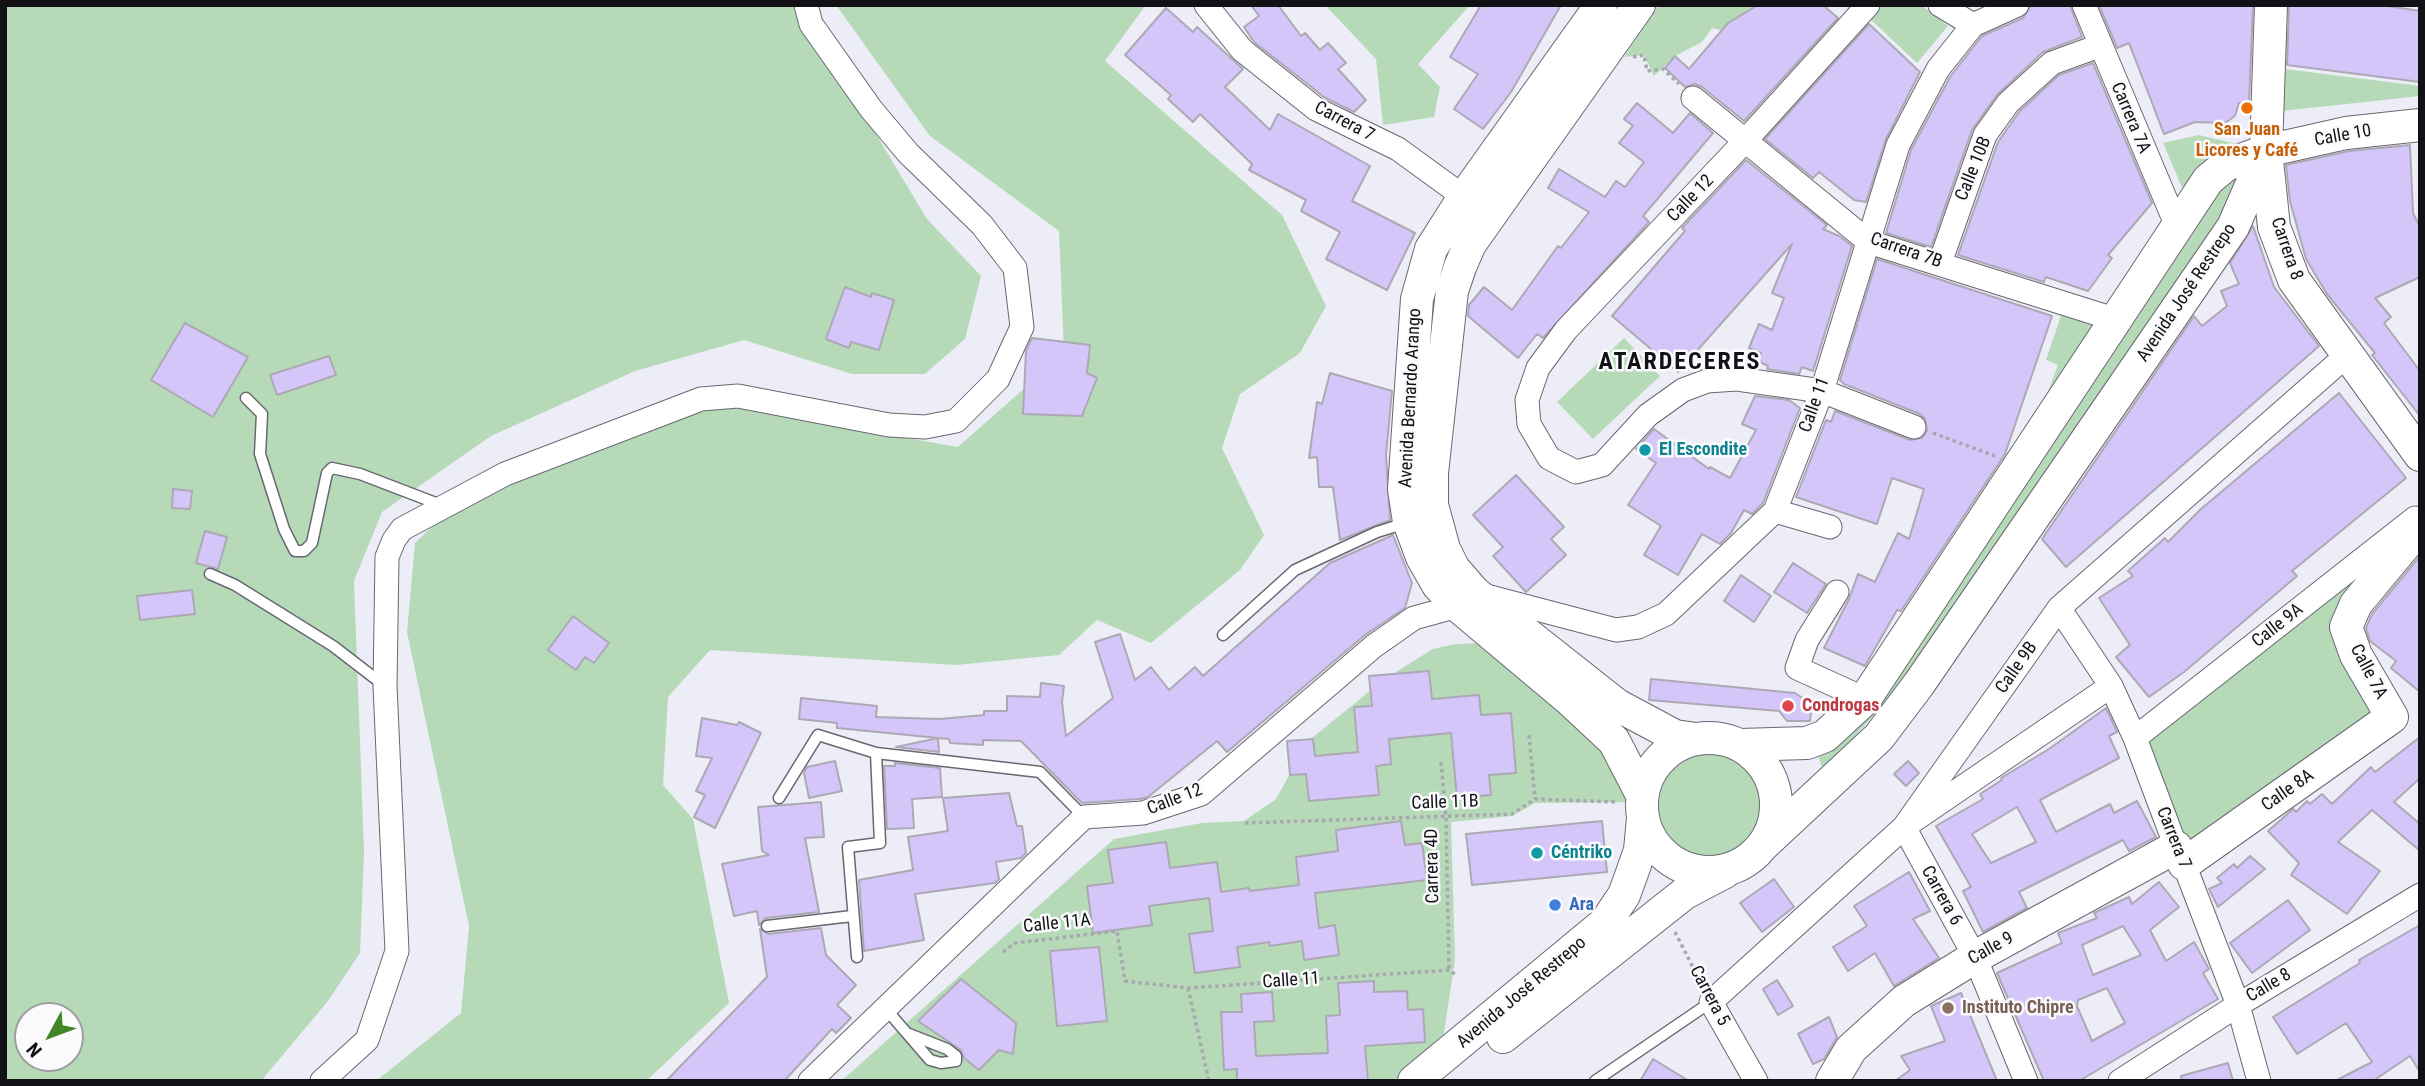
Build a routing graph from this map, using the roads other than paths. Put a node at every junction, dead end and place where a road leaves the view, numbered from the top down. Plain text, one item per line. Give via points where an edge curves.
1 (806, 5) edge
2 (1206, 5) edge
3 (1601, 5) edge
4 (1639, 5) edge
5 (1868, 5) edge
6 (1940, 5) edge
7 (2017, 5) edge
8 (2084, 5) edge
9 (2271, 5) edge
10 (1973, 25) junction
11 (2099, 46) junction
12 (1693, 98) road end
13 (2420, 125) edge
14 (1745, 141) junction
15 (2266, 151) junction
16 (1464, 197) junction
17 (2178, 229) junction
18 (1869, 242) junction
19 (1940, 263) junction
20 (2117, 320) junction
21 (2346, 356) junction
22 (1822, 391) junction
23 (246, 398) dead end
24 (1914, 427) road end
25 (2420, 455) edge
26 (444, 507) junction
27 (1775, 511) junction
28 (2420, 514) edge
29 (1409, 522) junction
30 (1830, 527) dead end
31 (2420, 527) edge
32 (210, 574) dead end
33 (1837, 592) dead end
34 (1466, 599) junction
35 (2059, 608) junction
36 (1223, 635) dead end
37 (384, 686) junction
38 (2111, 686) junction
39 (1865, 699) junction
40 (2392, 717) joint
41 (2135, 738) junction
42 (1696, 739) junction
43 (1740, 745) junction
44 (876, 753) junction
45 (779, 797) dead end
46 (1642, 805) junction
47 (1084, 817) junction
48 (1904, 827) junction
49 (1763, 845) junction
50 (2180, 856) junction
51 (1732, 868) junction
52 (2420, 895) edge
53 (852, 916) junction
54 (766, 926) dead end
55 (857, 957) dead end
56 (1975, 957) junction
57 (1711, 1002) junction
58 (2238, 1004) junction
59 (885, 1008) junction
60 (909, 1034) dead end
61 (322, 1081) edge
62 (810, 1081) edge
63 (1414, 1081) edge
64 (1447, 1081) edge
65 (1595, 1081) edge
66 (1756, 1081) edge
67 (1832, 1081) edge
68 (2026, 1081) edge
69 (2120, 1081) edge
70 (2259, 1081) edge

1 - 26 street via 811,24 871,110 982,225 1014,268 1021,327 998,379 956,421 925,427 860,421 738,396 701,399 505,474
2 - 16 street, Carrera 7 via 1242,50 1316,109 1398,149
3 - 16 main road, Avenida Bernardo Arango
4 - 34 main road, Avenida Bernardo Arango via 1470,244 1452,291 1432,505 1444,550
5 - 14 street, Calle 12
6 - 10 street
7 - 10 street, Calle 11
8 - 11 street, Carrera 7A
9 - 15 main road, Carrera 8
10 - 18 street, Calle 11 via 1938,69 1898,145
11 - 17 street, Carrera 7A
11 - 19 street, Calle 10B via 2052,63 2008,103 1985,135
12 - 14 street, Carrera 7B
13 - 15 main road, Calle 10 via 2346,133
14 - 18 street, Carrera 7B
14 - 22 street, Calle 12 via 1566,330 1538,368 1527,400 1529,424 1549,458 1576,472 1602,465 1648,415 1683,390 1707,381 1737,379
15 - 17 main road via 2227,165 2208,180
15 - 21 main road, Carrera 8 via 2274,227 2294,280
15 - 49 main road, Avenida José Restrepo via 2233,227 1919,684 1879,737
16 - 29 main road, Avenida Bernardo Arango via 1431,249 1417,299 1404,489
17 - 20 main road
18 - 19 street, Carrera 7B
18 - 22 street, Calle 11
19 - 20 street, Carrera 7B
20 - 39 main road
21 - 25 main road, Carrera 8
21 - 35 street, Calle 9B
22 - 24 street
22 - 27 street, Calle 11
23 - 26 lane via 262,414 260,454 295,551 304,551 312,543 327,473 332,468 360,474
26 - 37 street via 402,529 387,557
27 - 30 street
27 - 34 street, Calle 11 via 1666,614 1638,627 1616,630
28 - 41 street, Calle 9A
29 - 34 main road, Avenida Bernardo Arango via 1438,585
29 - 36 lane via 1295,570
31 - 40 main road, Calle 7A via 2356,604 2346,627 2356,655
32 - 37 lane via 322,639
33 - 39 street via 1807,640 1797,668
34 - 42 main road, Avenida Bernardo Arango via 1618,705 1675,736
34 - 46 main road, Avenida Bernardo Arango via 1614,741
34 - 47 street, Calle 12 via 1414,618 1374,646 1201,794 1143,814
35 - 38 street, Carrera 7
35 - 48 street, Calle 9B
37 - 61 street via 397,951 367,1040
38 - 41 street, Carrera 7
38 - 48 street
39 - 43 main road via 1825,736 1807,743
40 - 50 main road, Calle 8A
41 - 50 street, Carrera 7
42 - 43 main road via 1718,738
42 - 46 main road via 1660,758 1648,775
43 - 49 main road via 1756,756 1775,790 1777,809
44 - 45 lane via 818,735
44 - 47 lane via 1040,772
44 - 53 lane via 880,843 848,846
46 - 51 main road via 1650,836 1676,864 1704,872
46 - 63 main road, Avenida José Restrepo via 1640,850 1624,895 1606,922
47 - 59 street
48 - 56 street, Carrera 6
48 - 57 street, Calle 9B
49 - 51 main road
50 - 56 main road, Calle 9
50 - 58 street, Carrera 7
51 - 64 main road, Avenida José Restrepo via 1685,893
52 - 58 street, Calle 8
53 - 54 lane
53 - 55 lane
56 - 67 main road, Calle 9 via 1903,1002 1851,1049
56 - 68 street, Carrera 6
57 - 65 lane
57 - 66 street, Carrera 5
58 - 69 street, Calle 8
58 - 70 street, Carrera 7
59 - 60 lane
59 - 62 street

